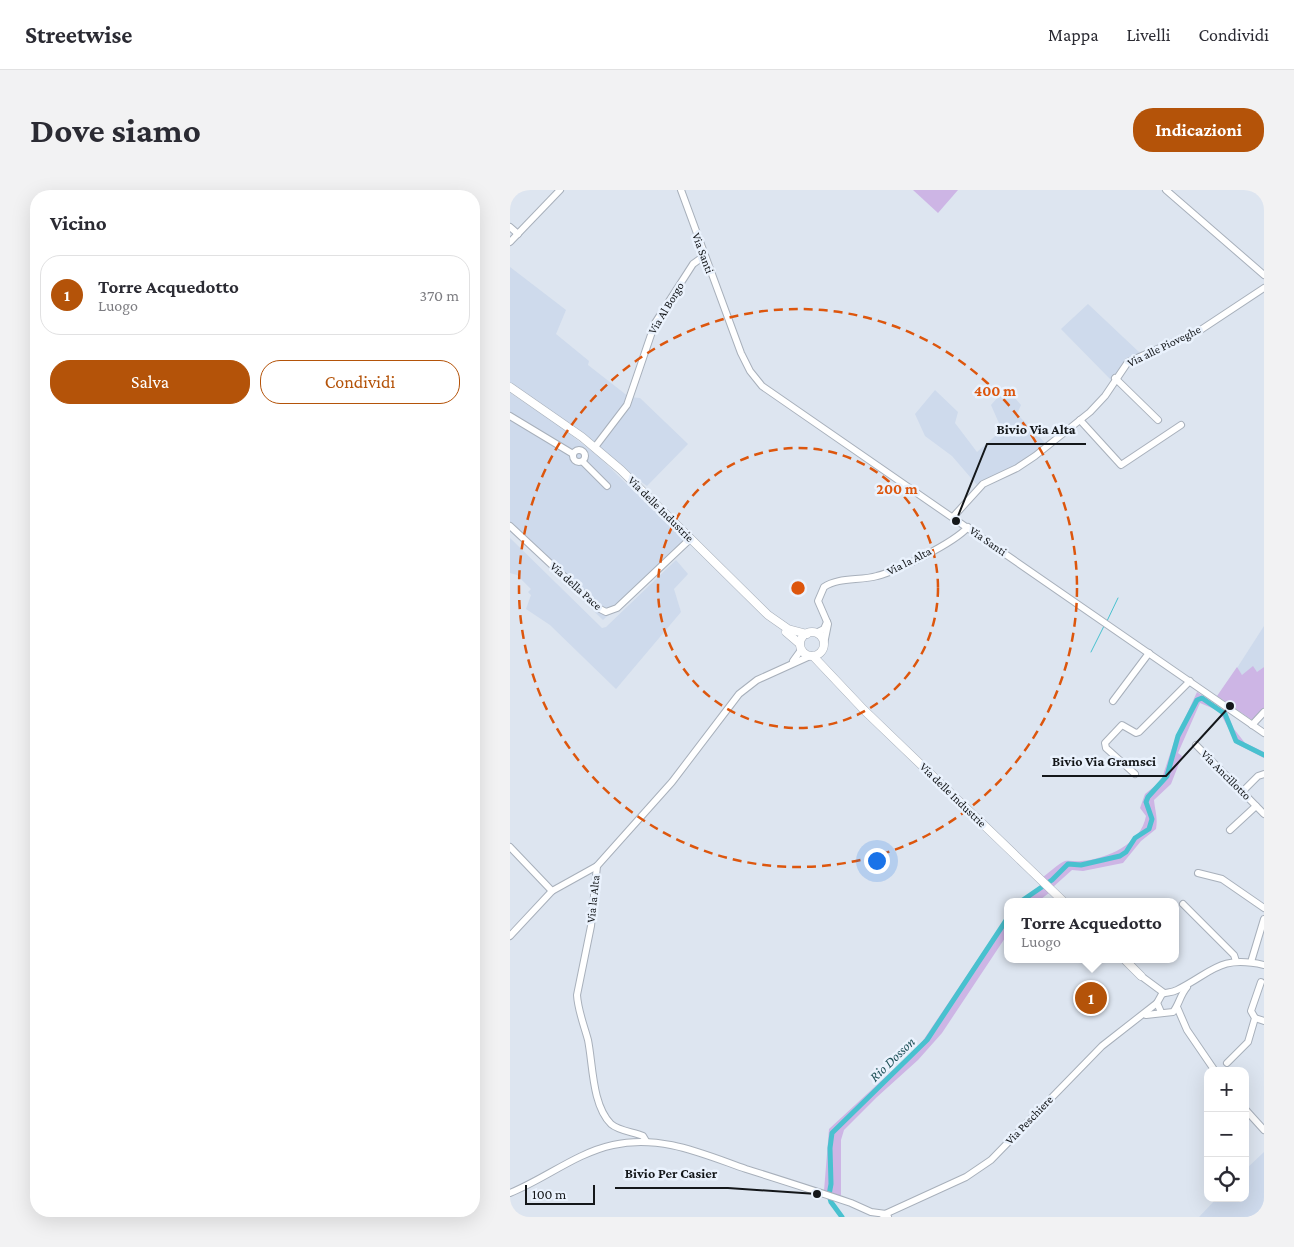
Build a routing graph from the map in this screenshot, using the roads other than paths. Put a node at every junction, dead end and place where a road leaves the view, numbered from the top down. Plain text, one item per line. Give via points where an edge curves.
1 (560, 190) edge
2 (681, 190) edge
3 (1166, 190) edge
4 (510, 227) edge
5 (518, 234) junction
6 (510, 242) edge
7 (704, 256) junction
8 (1264, 275) edge
9 (1264, 288) edge
10 (1116, 378) junction
11 (510, 387) edge
12 (510, 392) edge
13 (510, 416) edge
14 (1080, 420) junction
15 (1158, 420) dead end
16 (1182, 425) dead end
17 (595, 447) junction
18 (608, 486) dead end
19 (953, 517) junction
20 (510, 526) edge
21 (968, 527) junction
22 (688, 541) junction
23 (828, 621) junction
24 (816, 633) junction
25 (807, 634) junction
26 (801, 647) junction
27 (823, 647) junction
28 (1150, 653) junction
29 (811, 656) junction
30 (777, 671) junction
31 (1190, 682) junction
32 (842, 689) junction
33 (1113, 701) dead end
34 (1264, 712) edge
35 (1252, 725) junction
36 (1264, 733) edge
37 (1196, 745) dead end
38 (1135, 774) dead end
39 (1264, 774) edge
40 (1242, 792) junction
41 (1256, 806) junction
42 (1264, 814) edge
43 (1230, 830) dead end
44 (510, 847) edge
45 (597, 866) junction
46 (1198, 873) dead end
47 (552, 891) junction
48 (1060, 898) edge
49 (1184, 904) dead end
50 (1264, 908) edge
51 (1264, 919) edge
52 (510, 936) edge
53 (1236, 961) junction
54 (1251, 962) junction
55 (1128, 963) edge
56 (1264, 965) edge
57 (1141, 976) junction
58 (1197, 978) junction
59 (1261, 982) dead end
60 (1167, 993) junction
61 (1157, 1001) junction
62 (1177, 1003) junction
63 (1164, 1012) junction
64 (1139, 1018) junction
65 (1255, 1018) junction
66 (1264, 1021) edge
67 (1187, 1030) junction
68 (1227, 1063) dead end
69 (1212, 1067) edge
70 (1248, 1112) edge
71 (1264, 1130) edge
72 (646, 1141) junction
73 (510, 1187) edge
74 (518, 1190) junction
75 (510, 1193) edge
76 (865, 1213) edge
77 (887, 1215) edge
78 (869, 1217) edge
79 (878, 1217) edge

1 - 5 street
2 - 7 street, Via Santi
3 - 8 street
4 - 5 street
5 - 6 street
7 - 17 street, Via Al Borgo via 693,264 655,323 627,405
7 - 19 street, Via Santi via 741,354 762,386
9 - 10 street, Via alle Pioveghe via 1199,331 1131,360
10 - 14 street, Via alle Pioveghe via 1105,396
10 - 15 street
11 - 17 main road, Via delle Industrie
12 - 22 main road, Via delle Industrie via 600,456
13 - 18 street via 573,454 578,450 583,452 583,462
14 - 16 street via 1121,465
14 - 19 street, Via alle Pioveghe via 1017,468 983,484
17 - 25 main road, Via delle Industrie via 768,615 788,629
19 - 21 street, Via Santi
20 - 22 street, Via della Pace via 606,612 617,608
21 - 23 street, Via la Alta via 883,575 828,584 819,594 818,601
21 - 28 street, Via Santi
22 - 26 main road, Via delle Industrie via 759,612
23 - 24 street
23 - 27 street
24 - 25 main road
24 - 27 main road via 822,637
25 - 26 main road via 802,638
26 - 29 main road
26 - 30 street via 795,660
27 - 29 main road
27 - 32 main road, Via delle Industrie via 830,670
28 - 31 street, Via Santi
28 - 33 street
29 - 30 street
29 - 32 main road, Via delle Industrie
30 - 45 street, Via la Alta via 757,680 739,694 672,782
31 - 35 street, Via Santi
31 - 38 street via 1139,732 1122,725 1105,743 1106,748
32 - 48 main road, Via delle Industrie
34 - 35 street
35 - 36 street, Via Santi
37 - 40 street, Via Ancillotto
39 - 40 street
40 - 41 street, Via Ancillotto
41 - 42 street, Via Ancillotto
41 - 43 street, Via Ancillotto
44 - 47 street
45 - 47 street
45 - 72 street, Via la Alta via 578,1006 595,1085 610,1123 643,1136
46 - 50 street via 1222,879
47 - 52 street
49 - 53 street via 1234,955
51 - 54 street
53 - 54 street
53 - 58 street via 1218,965
54 - 56 street
55 - 57 main road
57 - 60 street
57 - 61 street
58 - 60 street
58 - 62 street via 1186,987
59 - 65 street via 1251,1011
60 - 61 street, Via Peschiere
60 - 62 street
61 - 63 street
61 - 64 street, Via Peschiere
62 - 63 street via 1173,1012
62 - 67 street
63 - 64 street
63 - 67 street
64 - 77 street, Via Peschiere via 1102,1046 991,1160 966,1177
65 - 66 street
65 - 68 street via 1248,1042
67 - 69 street
70 - 71 street
72 - 74 street via 596,1150
72 - 76 street via 687,1149 858,1206
73 - 74 street
74 - 75 street
76 - 77 street
76 - 78 street
77 - 79 street, Via Peschiere

